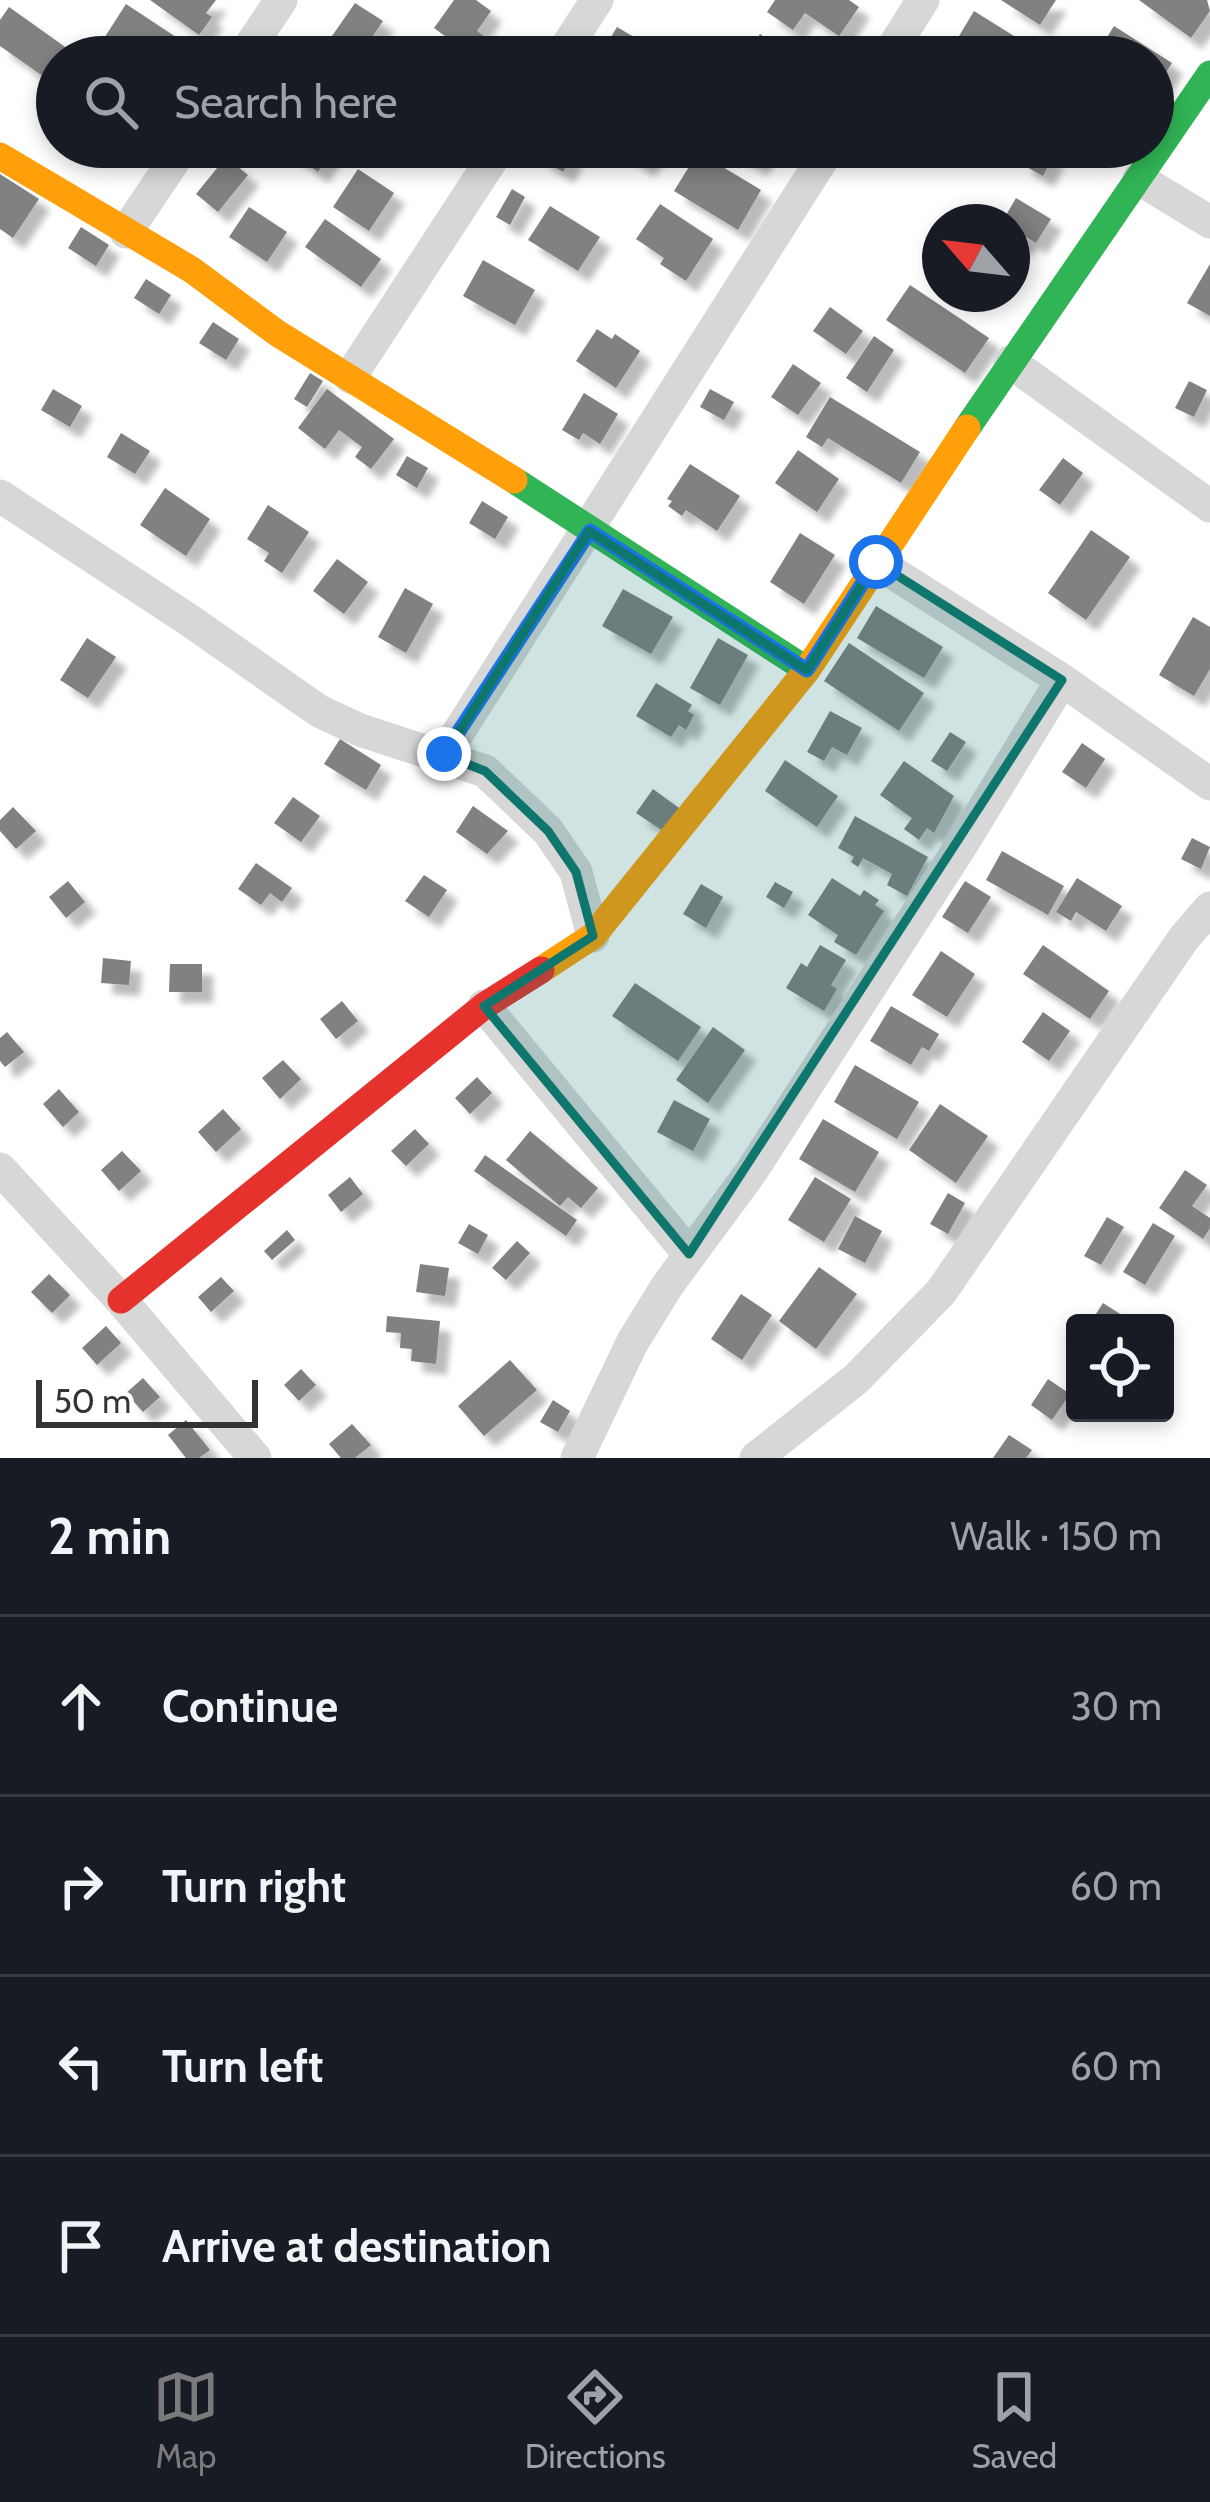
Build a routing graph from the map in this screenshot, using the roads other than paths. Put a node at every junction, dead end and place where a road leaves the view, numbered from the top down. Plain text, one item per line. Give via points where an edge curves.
1 (281, 0) edge
2 (597, 0) edge
3 (922, 0) edge
4 (257, 36) edge
5 (574, 36) edge
6 (900, 36) edge
7 (1210, 74) edge
8 (1174, 127) edge
9 (0, 156) edge
10 (169, 168) edge
11 (486, 168) edge
12 (817, 168) edge
13 (1146, 168) edge
14 (1139, 179) junction
15 (1210, 221) edge
16 (126, 232) junction
17 (1010, 362) junction
18 (350, 377) junction
19 (0, 496) edge
20 (1210, 506) edge
21 (590, 531) junction
22 (876, 562) junction
23 (807, 670) junction
24 (1062, 680) junction
25 (444, 754) junction
26 (1210, 784) edge
27 (1210, 908) edge
28 (592, 936) junction
29 (484, 1006) junction
30 (0, 1169) edge
31 (689, 1254) junction
32 (121, 1300) junction
33 (255, 1458) edge
34 (577, 1458) edge
35 (756, 1458) edge

1 - 4 street
2 - 5 street
3 - 6 street
7 - 8 street
9 - 16 street
10 - 16 street
11 - 18 street
12 - 21 street
13 - 14 street
14 - 15 street
14 - 17 street
16 - 18 street
17 - 20 street
17 - 22 street
18 - 21 street
19 - 25 street via 320,711
21 - 23 street
21 - 25 street
22 - 23 street
22 - 24 street
23 - 28 street
24 - 26 street
24 - 31 street via 764,1152
25 - 28 street via 485,770 548,832 577,872
27 - 35 street via 941,1292 856,1379
28 - 29 street
29 - 31 street
29 - 32 street
30 - 32 street
31 - 34 street via 632,1343
32 - 33 street

